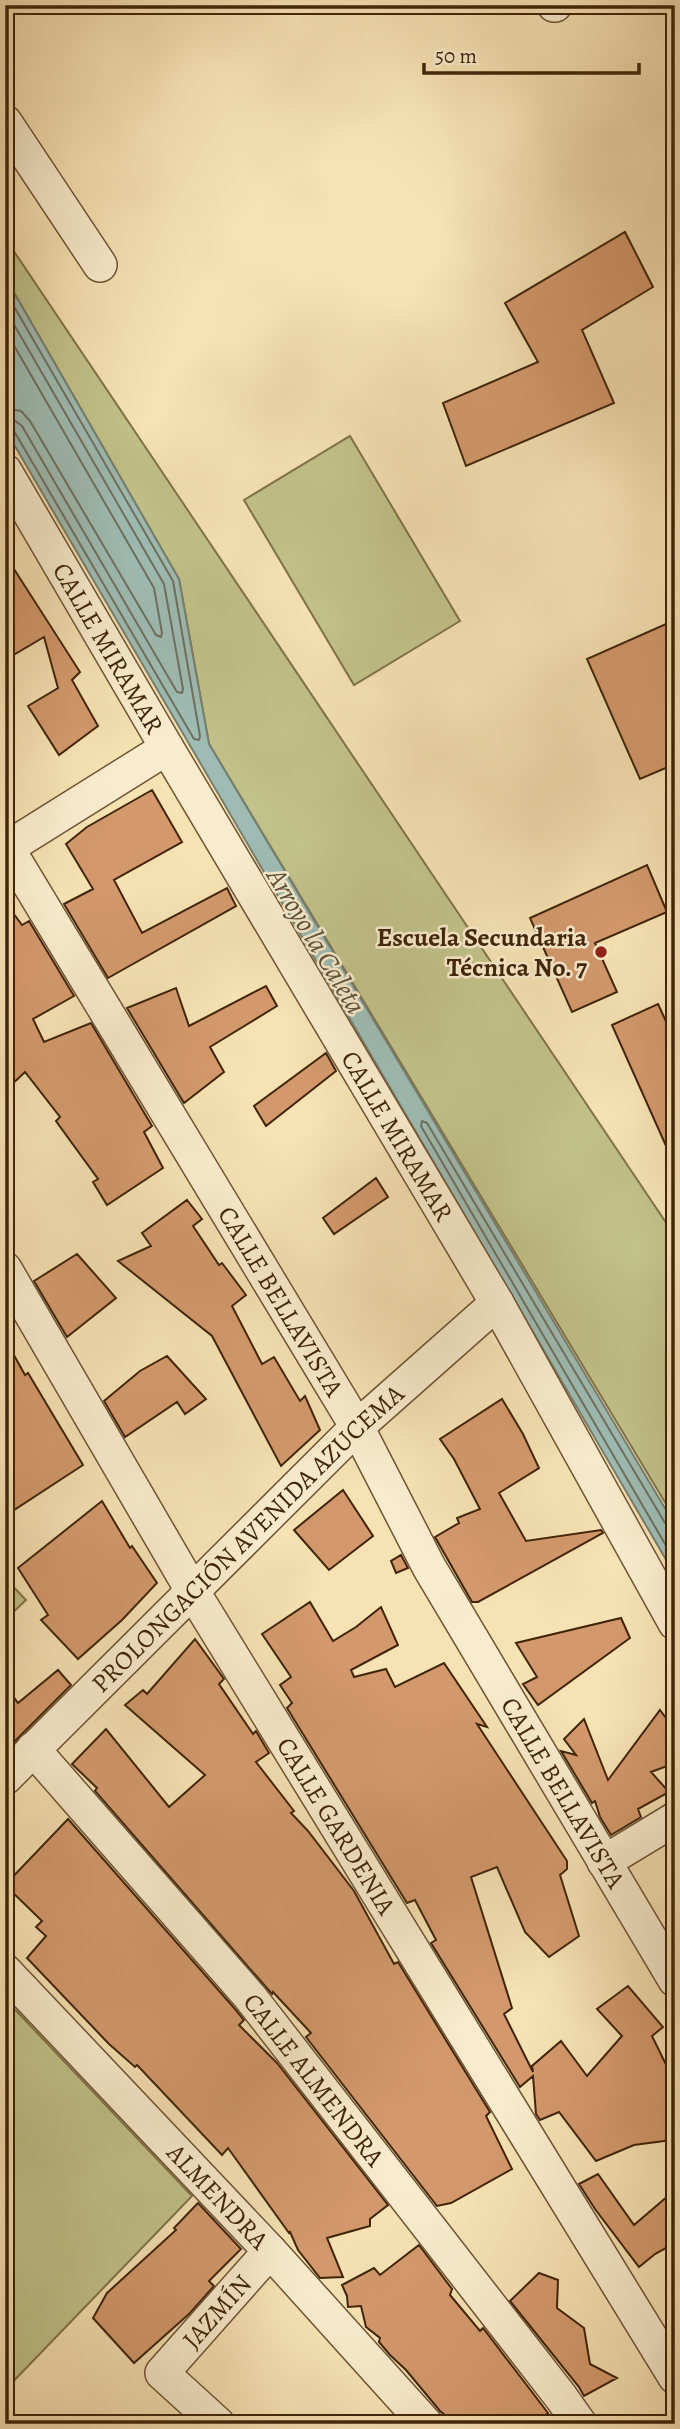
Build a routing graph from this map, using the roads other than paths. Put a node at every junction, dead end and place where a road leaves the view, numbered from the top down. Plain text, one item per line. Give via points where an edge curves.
1 (5, 122) edge
2 (100, 264) dead end
3 (5, 471) edge
4 (167, 748) junction
5 (10, 864) edge
6 (5, 1269) edge
7 (497, 1303) junction
8 (357, 1427) junction
9 (193, 1592) junction
10 (675, 1623) edge
11 (33, 1749) junction
12 (5, 1778) edge
13 (675, 1819) edge
14 (604, 1862) junction
15 (5, 1970) edge
16 (675, 1980) edge
17 (270, 2251) junction
18 (675, 2377) edge
19 (218, 2424) edge
20 (426, 2424) edge
21 (580, 2424) edge

1 - 2 street
3 - 4 street, CALLE MIRAMAR
4 - 5 street
4 - 7 street, CALLE MIRAMAR
5 - 8 street, CALLE BELLAVISTA
6 - 9 street, CALLE GARDENIA
7 - 8 street, PROLONGACIÓN AVENIDA AZUCEMA
7 - 10 street, CALLE MIRAMAR
8 - 9 street, PROLONGACIÓN AVENIDA AZUCEMA
8 - 14 street, CALLE BELLAVISTA via 429,1567
9 - 11 street, PROLONGACIÓN AVENIDA AZUCEMA
9 - 18 street, CALLE GARDENIA
11 - 12 street, PROLONGACIÓN AVENIDA AZUCEMA
11 - 21 street, CALLE ALMENDRA via 250,1997
13 - 14 street
14 - 16 street, CALLE BELLAVISTA
15 - 17 street, ALMENDRA
17 - 19 street, JAZMÍN via 162,2373
17 - 20 street, ALMENDRA

